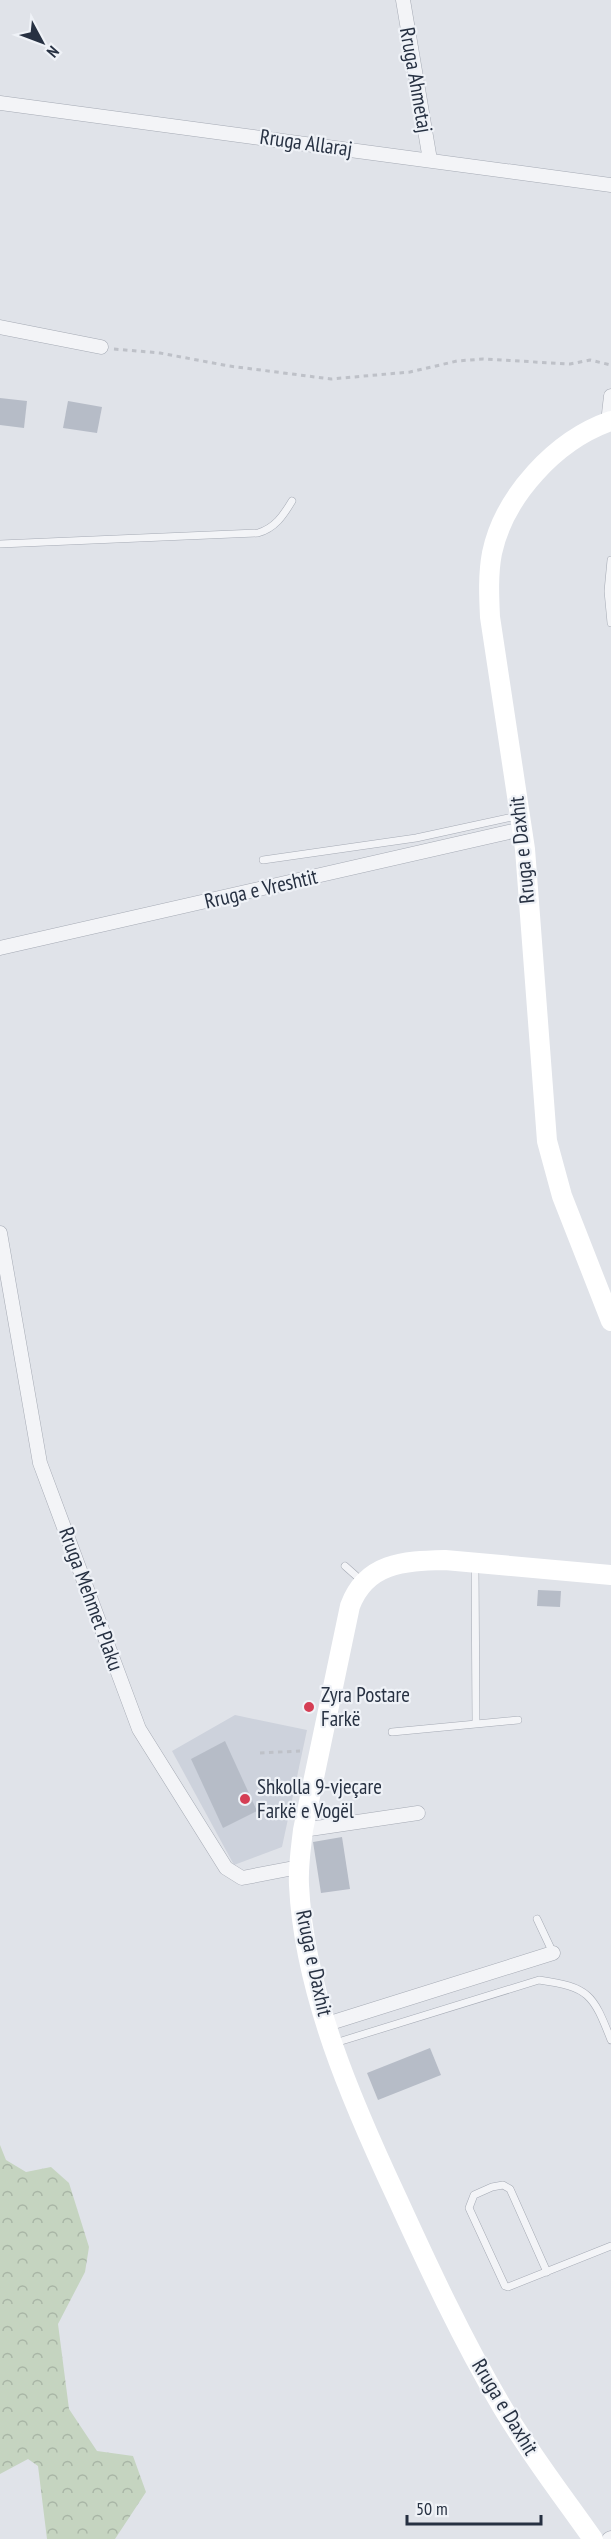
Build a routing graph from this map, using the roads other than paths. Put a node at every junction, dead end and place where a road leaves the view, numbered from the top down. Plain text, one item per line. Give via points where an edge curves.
1 (403, 0) edge
2 (0, 103) edge
3 (430, 160) junction
4 (611, 185) edge
5 (0, 327) edge
6 (101, 347) road end
7 (611, 396) edge
8 (609, 421) edge
9 (292, 501) dead end
10 (0, 544) edge
11 (611, 560) edge
12 (611, 623) edge
13 (521, 823) junction
14 (263, 860) dead end
15 (0, 948) edge
16 (0, 1233) edge
17 (611, 1321) edge
18 (475, 1563) junction
19 (345, 1566) dead end
20 (611, 1575) edge
21 (363, 1582) junction
22 (518, 1720) dead end
23 (476, 1723) junction
24 (392, 1732) dead end
25 (418, 1813) dead end
26 (303, 1830) junction
27 (299, 1867) junction
28 (537, 1919) dead end
29 (553, 1953) joint
30 (327, 2024) junction
31 (611, 2040) edge
32 (333, 2044) junction
33 (611, 2246) edge
34 (547, 2272) junction
35 (593, 2539) edge

1 - 3 street, Rruga Ahmetaj
2 - 3 street, Rruga Allaraj
3 - 4 street, Rruga Allaraj
5 - 6 street
7 - 8 street
8 - 13 street, Rruga e Daxhit via 572,441 531,478 512,502 492,553 490,617
9 - 10 lane via 275,524 258,533
11 - 12 lane
13 - 14 lane
13 - 15 street, Rruga e Vreshtit
13 - 17 street, Rruga e Daxhit via 547,1142 562,1196
16 - 27 street, Rruga Mehmet Plaku via 40,1463 139,1729 226,1868 242,1878
18 - 20 street
18 - 21 street via 403,1563 385,1568
18 - 23 lane
19 - 21 lane
21 - 26 street, Rruga e Daxhit via 350,1606
22 - 23 lane
23 - 24 lane
25 - 26 street
26 - 27 street, Rruga e Daxhit
27 - 30 street, Rruga e Daxhit via 308,1957
28 - 29 lane
29 - 30 street
30 - 32 street, Rruga e Daxhit
31 - 32 lane via 598,2008 586,1994 567,1984 539,1980
32 - 35 street, Rruga e Daxhit via 356,2111 484,2374 523,2440
33 - 34 lane
34 - 34 lane via 508,2287 503,2284 469,2208 474,2195 503,2185 510,2189

